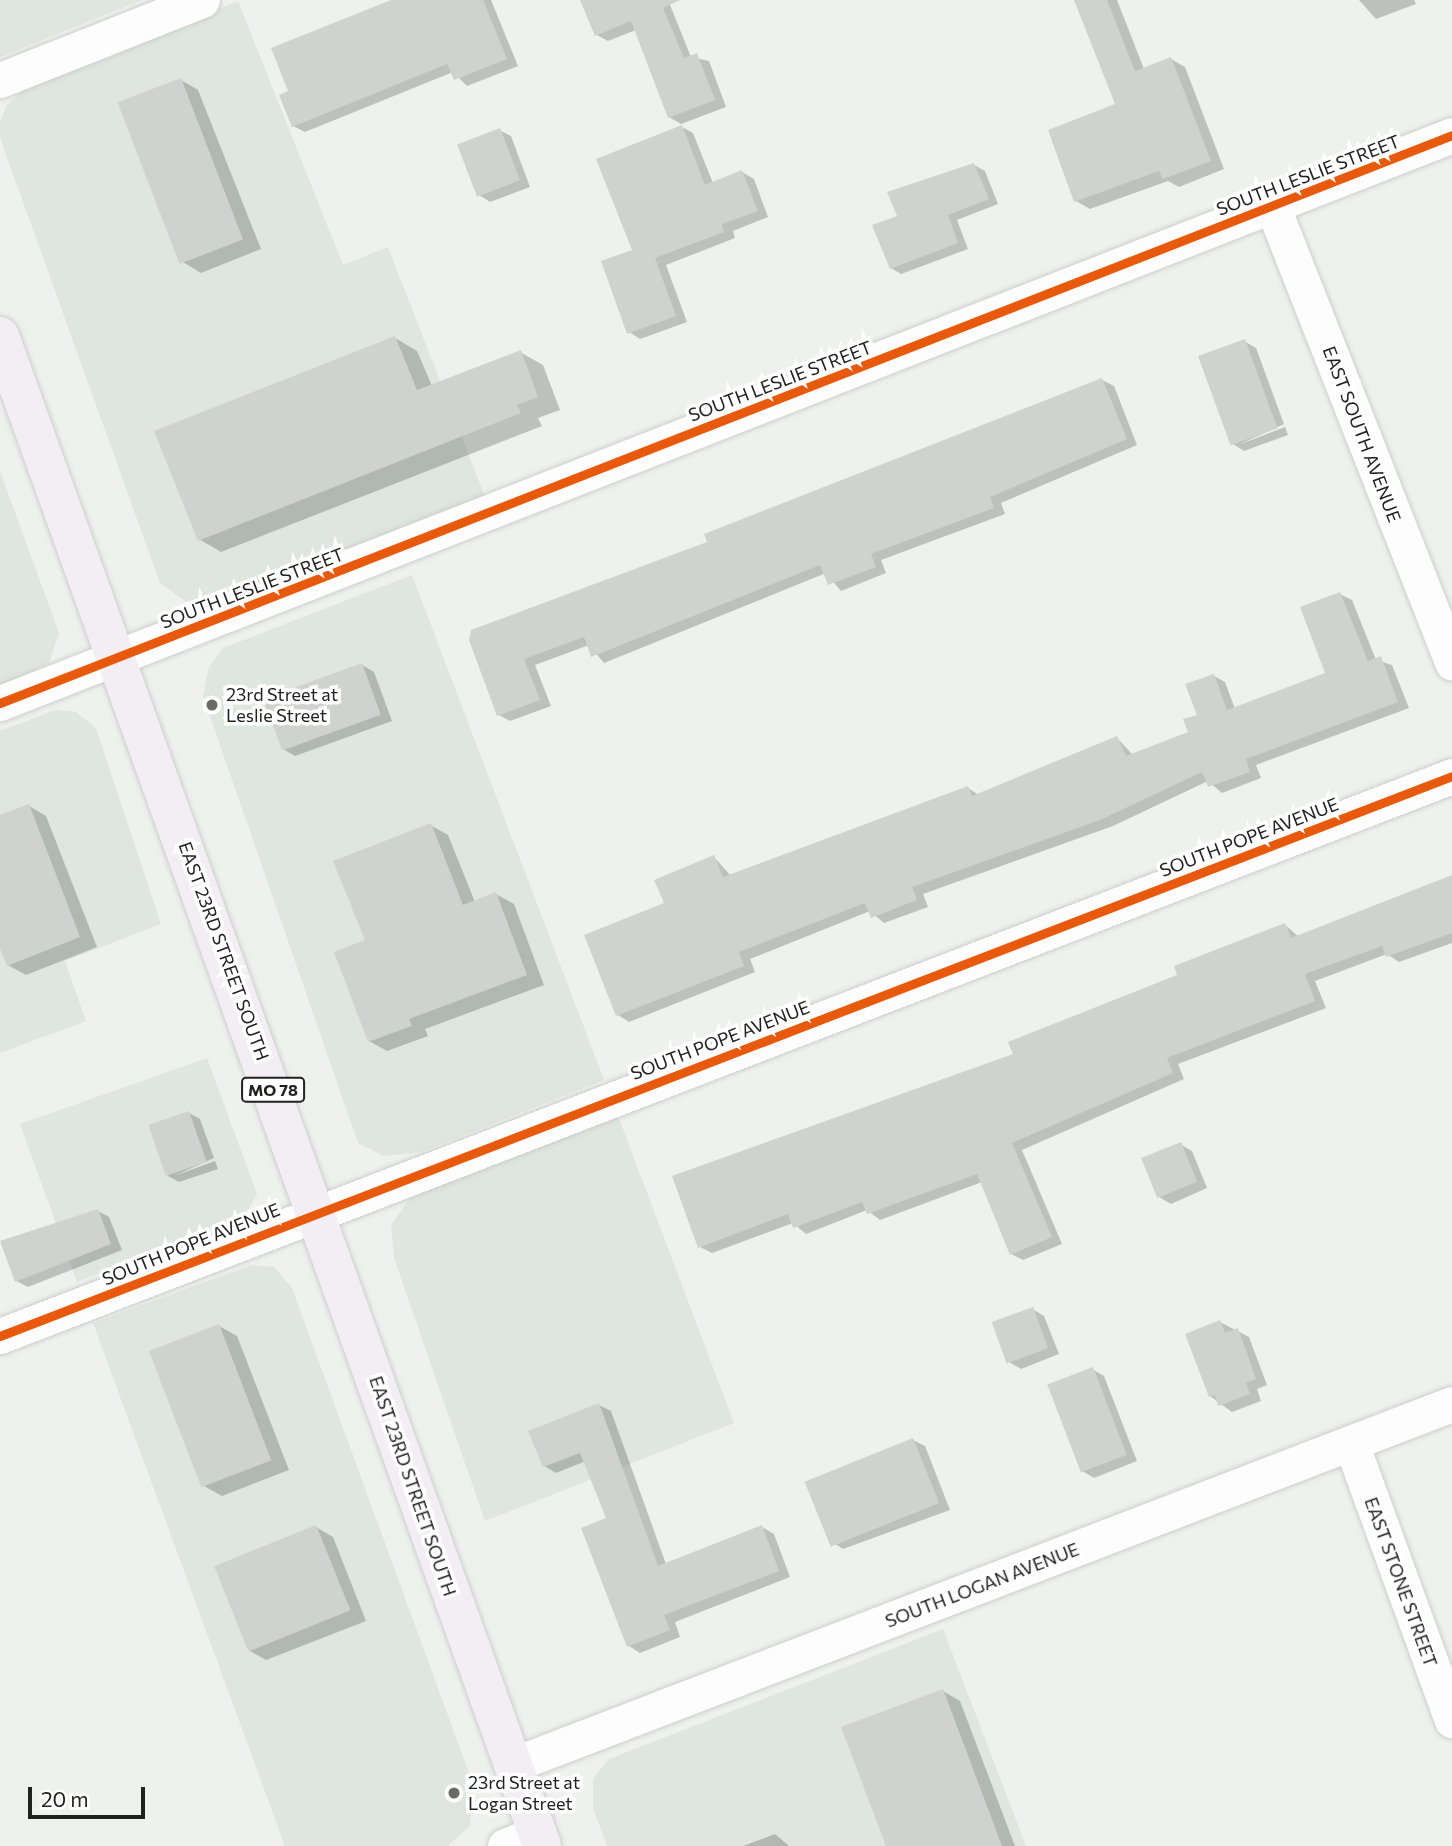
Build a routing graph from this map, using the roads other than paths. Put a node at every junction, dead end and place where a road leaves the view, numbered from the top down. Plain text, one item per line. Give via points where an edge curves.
1 (202, 0) edge
2 (0, 80) edge
3 (1452, 135) edge
4 (1272, 205) junction
5 (0, 336) edge
6 (119, 656) junction
7 (1452, 663) edge
8 (0, 703) edge
9 (1452, 776) edge
10 (316, 1211) junction
11 (0, 1336) edge
12 (1452, 1404) edge
13 (1351, 1443) junction
14 (1452, 1720) edge
15 (512, 1765) junction
16 (528, 1842) edge

1 - 2 street
3 - 4 street, SOUTH LESLIE STREET
4 - 6 street, SOUTH LESLIE STREET
4 - 7 street, EAST SOUTH AVENUE
5 - 6 main road, EAST 23RD STREET SOUTH / MO 78
6 - 8 street, SOUTH LESLIE STREET
6 - 10 main road, EAST 23RD STREET SOUTH / MO 78
9 - 10 street, SOUTH POPE AVENUE
10 - 11 street, SOUTH POPE AVENUE
10 - 15 main road, EAST 23RD STREET SOUTH / MO 78
12 - 13 street, SOUTH LOGAN AVENUE
13 - 14 street, EAST STONE STREET
13 - 15 street, SOUTH LOGAN AVENUE
15 - 16 main road, EAST 23RD STREET SOUTH / MO 78

